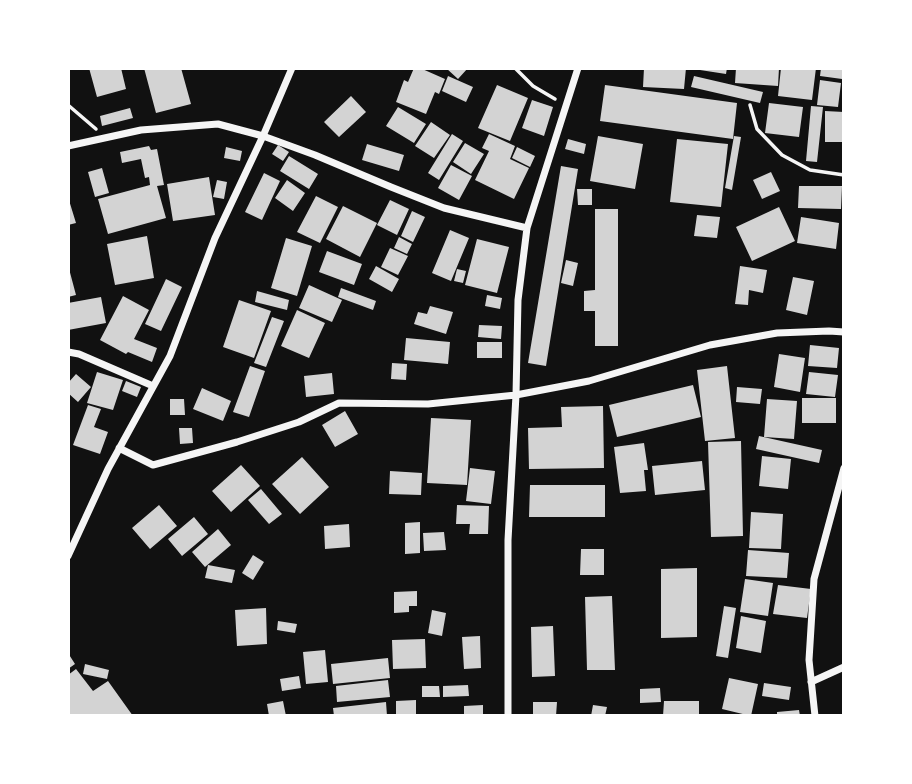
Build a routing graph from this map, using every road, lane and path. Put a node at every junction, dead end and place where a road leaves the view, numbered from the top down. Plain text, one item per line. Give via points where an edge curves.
1 (292, 68) edge
2 (515, 68) edge
3 (578, 68) edge
4 (68, 105) edge
5 (566, 105) junction
6 (750, 105) dead end
7 (263, 136) junction
8 (106, 138) junction
9 (68, 146) edge
10 (844, 175) edge
11 (527, 228) junction
12 (844, 332) edge
13 (68, 352) edge
14 (153, 386) junction
15 (516, 395) junction
16 (119, 448) junction
17 (844, 468) edge
18 (68, 555) edge
19 (844, 667) edge
20 (811, 682) junction
21 (508, 716) edge
22 (815, 716) edge

1 - 7 street
2 - 5 path via 533,86
3 - 5 street
4 - 8 path
5 - 11 street
6 - 10 path via 757,129 782,155 810,170
7 - 8 street via 218,124 141,130
7 - 11 street via 444,208
7 - 14 street
8 - 9 street
11 - 15 street via 518,300
12 - 15 street via 777,333 710,345 589,381
13 - 14 street
14 - 16 street
15 - 16 street via 428,404 339,403 299,422 153,465
15 - 21 street via 508,540
16 - 18 street
17 - 20 street via 814,579
19 - 20 street
20 - 22 street

